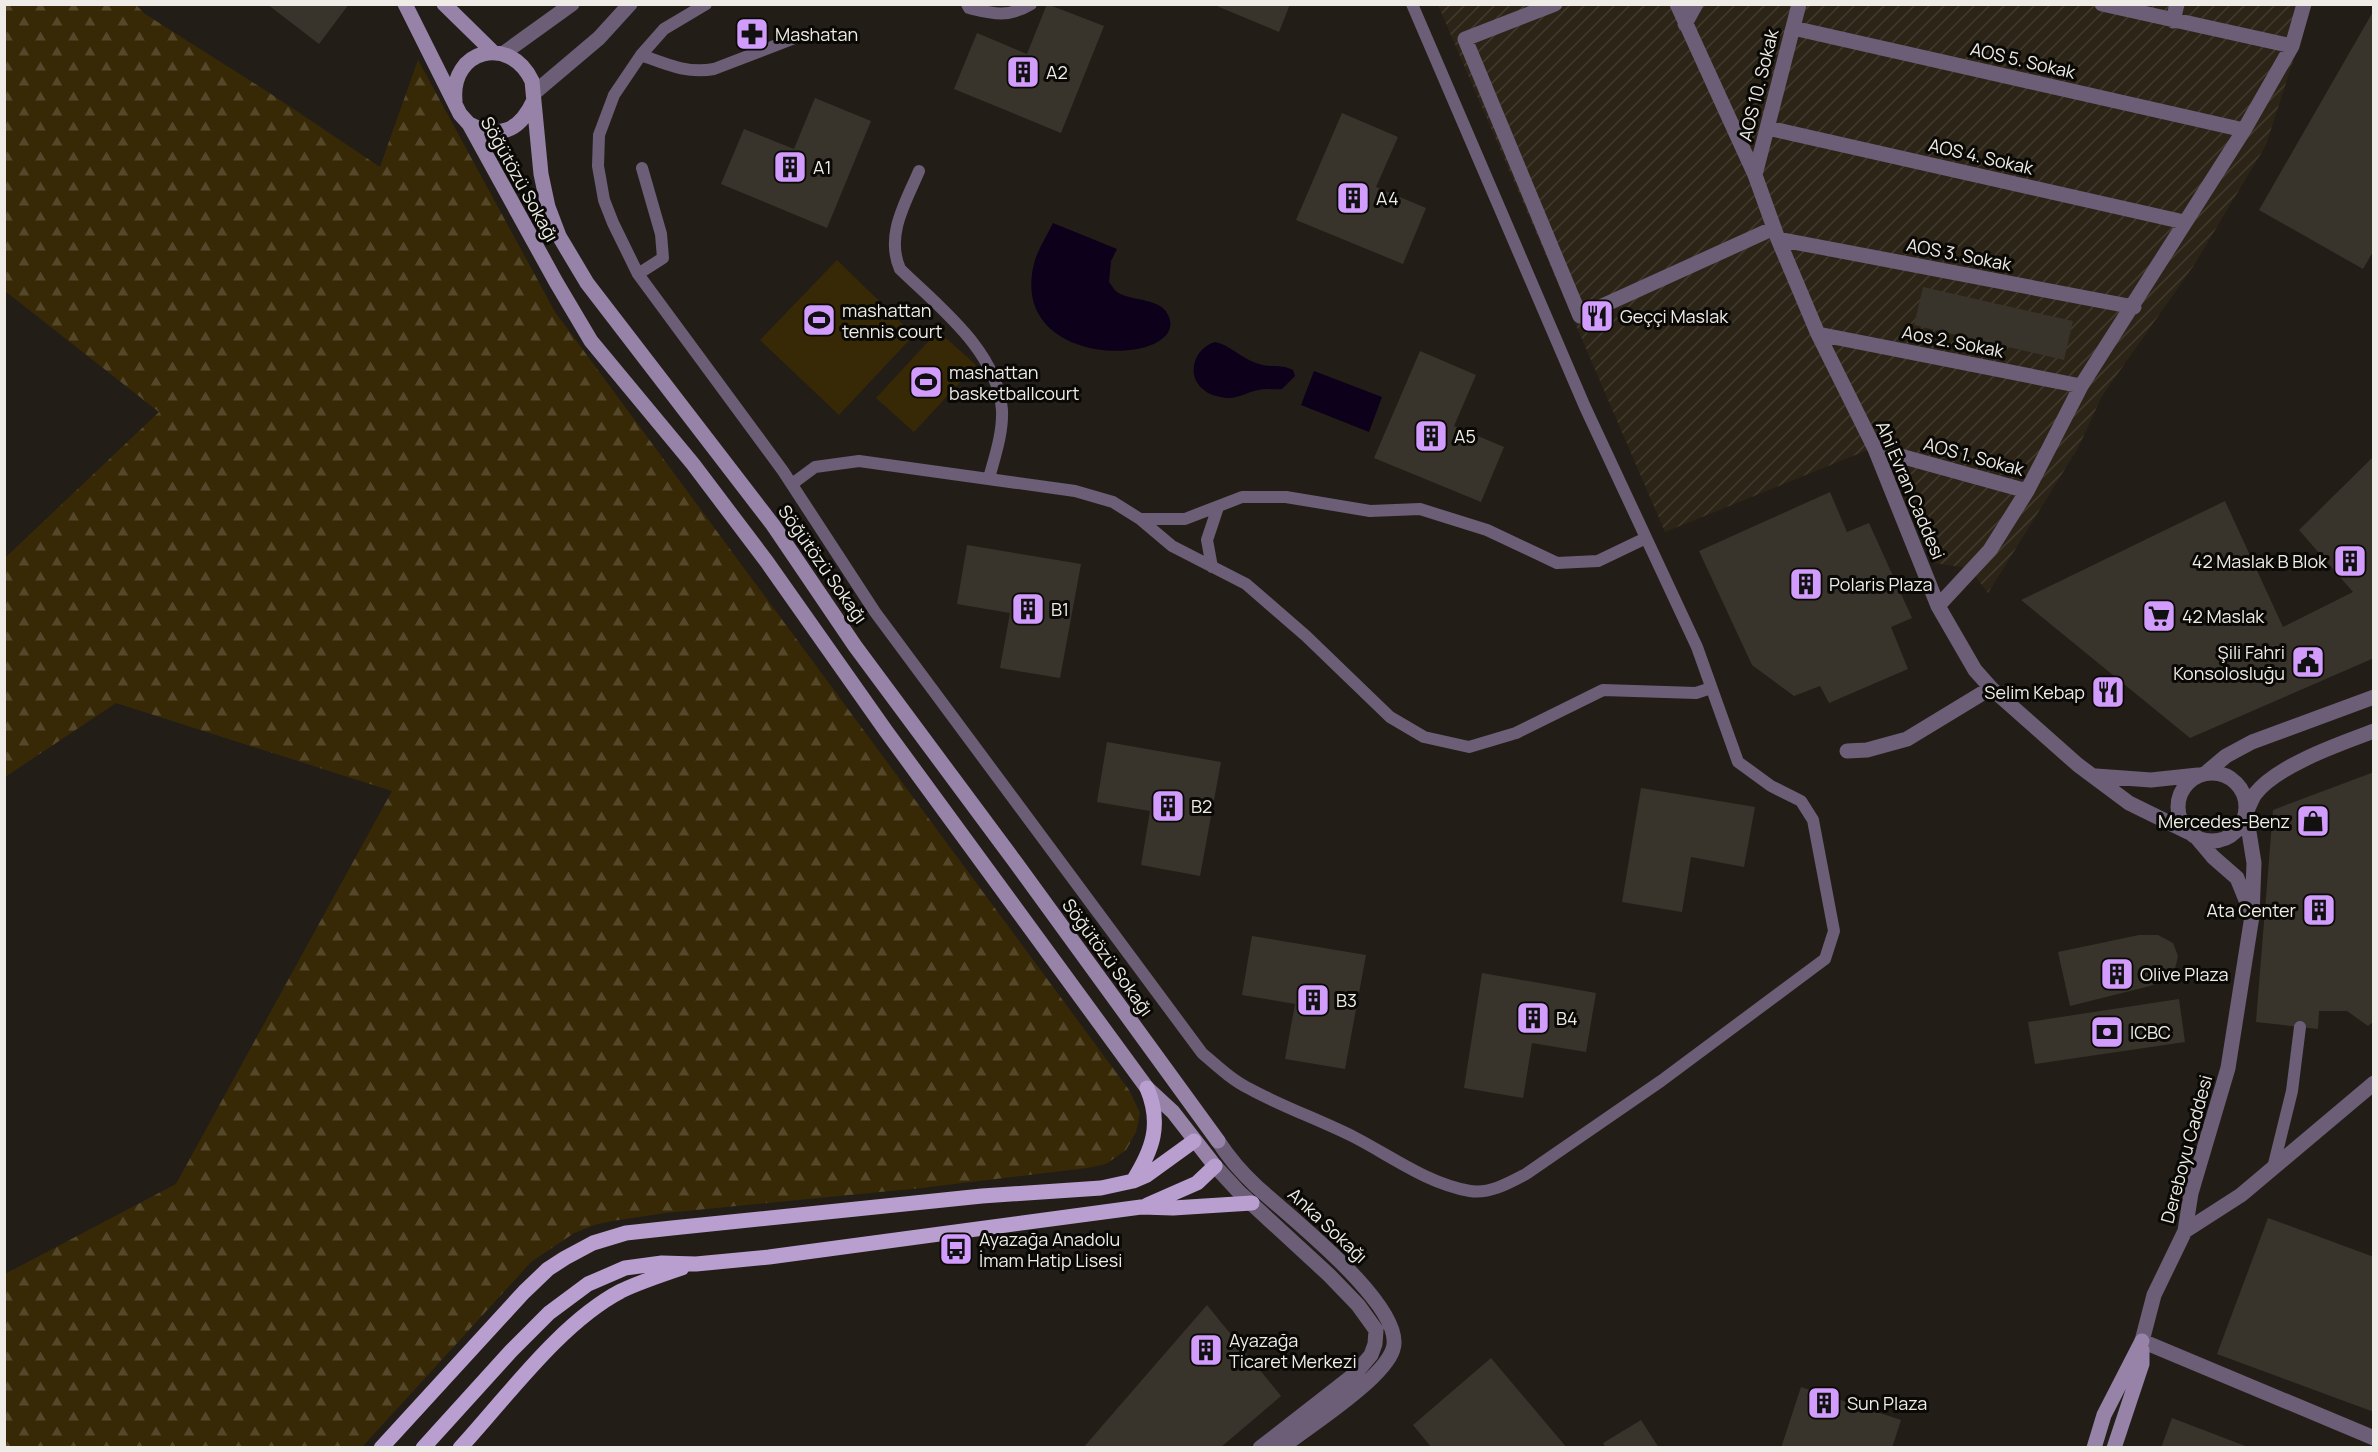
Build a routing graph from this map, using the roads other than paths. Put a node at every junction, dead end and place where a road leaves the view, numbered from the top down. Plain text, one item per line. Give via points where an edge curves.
1 (405, 4) edge
2 (444, 4) edge
3 (572, 4) edge
4 (630, 4) edge
5 (706, 4) edge
6 (968, 4) edge
7 (1031, 4) edge
8 (1413, 4) edge
9 (1555, 4) edge
10 (1677, 4) edge
11 (1696, 4) edge
12 (1799, 4) edge
13 (2102, 4) edge
14 (2178, 4) edge
15 (2304, 4) edge
16 (2173, 21) junction
17 (1685, 24) junction
18 (1793, 28) junction
19 (800, 36) dead end
20 (2292, 46) junction
21 (499, 53) junction
22 (640, 55) junction
23 (533, 98) junction
24 (454, 101) junction
25 (469, 124) junction
26 (1768, 128) junction
27 (2244, 130) junction
28 (642, 168) dead end
29 (920, 171) dead end
30 (1755, 175) junction
31 (2184, 222) junction
32 (1776, 234) junction
33 (638, 274) junction
34 (2134, 307) junction
35 (1818, 334) junction
36 (2081, 386) junction
37 (1875, 449) junction
38 (989, 478) junction
39 (792, 484) junction
40 (2028, 491) junction
41 (1218, 507) junction
42 (1140, 519) junction
43 (1646, 538) junction
44 (1212, 567) junction
45 (1938, 606) junction
46 (1711, 688) junction
47 (1991, 688) junction
48 (2373, 697) edge
49 (2373, 731) edge
50 (1847, 752) dead end
51 (2204, 773) junction
52 (2094, 776) junction
53 (2245, 817) junction
54 (2192, 835) junction
55 (2252, 916) junction
56 (2300, 1027) dead end
57 (2373, 1083) edge
58 (1147, 1088) junction
59 (1194, 1141) junction
60 (1218, 1141) junction
61 (1215, 1166) junction
62 (2273, 1168) junction
63 (1133, 1181) junction
64 (1252, 1203) junction
65 (1141, 1207) junction
66 (2185, 1231) junction
67 (696, 1264) junction
68 (2142, 1341) junction
69 (2373, 1438) edge
70 (381, 1448) edge
71 (423, 1448) edge
72 (460, 1448) edge
73 (1260, 1448) edge
74 (1281, 1448) edge
75 (2094, 1448) edge
76 (2114, 1448) edge

1 - 24 street, Söğütözü Sokağı
2 - 21 street, Söğütözü Sokağı
3 - 21 street
4 - 23 street
5 - 22 lane via 664,29
6 - 7 lane via 969,8 995,14 1017,13
8 - 43 lane via 1585,407
9 - 32 street via 1465,39 1580,316
10 - 17 street, Ahi Evran Caddesi
11 - 17 street
12 - 18 street, AOS 10. Sokak
13 - 16 street
14 - 16 street
15 - 20 street
16 - 20 street
17 - 30 street, Ahi Evran Caddesi
18 - 26 street, AOS 10. Sokak
18 - 27 street, AOS 5. Sokak
19 - 22 lane via 702,71 679,69
20 - 27 street
21 - 23 street, Söğütözü Sokağı via 520,62 527,70
21 - 24 street via 481,54 462,68 456,78
22 - 33 lane via 614,95 599,135 598,166 604,200
23 - 25 street via 519,124 507,130 487,131
23 - 60 street, Söğütözü Sokağı via 548,207 587,283 773,525 855,646
24 - 25 street, Söğütözü Sokağı
25 - 58 street, Söğütözü Sokağı via 591,341 693,464 767,562
26 - 30 street, AOS 10. Sokak
26 - 31 street, AOS 4. Sokak
27 - 31 street
28 - 33 lane via 661,234 663,258
29 - 38 lane via 894,235 896,259 900,269 978,348 991,369 1002,412 1000,438
30 - 32 street, Ahi Evran Caddesi
31 - 34 street
32 - 34 street, AOS 3. Sokak
32 - 35 street, Ahi Evran Caddesi
33 - 39 lane
34 - 36 street
35 - 36 street, Aos 2. Sokak
35 - 37 street, Ahi Evran Caddesi
36 - 40 street
37 - 40 street, AOS 1. Sokak
37 - 45 street, Ahi Evran Caddesi
38 - 39 lane via 859,461 815,467
38 - 42 lane via 1085,494 1113,502
39 - 46 lane via 875,612 1202,1053 1249,1089 1448,1186 1486,1191 1526,1174 1660,1082 1825,959 1834,931 1813,820 1801,801 1737,762
40 - 45 street via 1989,550
41 - 42 lane via 1185,519
41 - 43 lane via 1242,497 1286,497 1370,511 1420,509 1487,530 1557,563 1598,561
41 - 44 lane via 1207,540
42 - 44 lane via 1172,546
43 - 46 lane via 1697,647
44 - 46 lane via 1246,584 1390,717 1424,737 1469,747 1516,733 1603,690 1696,693
45 - 47 street, Ahi Evran Caddesi via 1975,670
47 - 50 street via 1907,739
47 - 52 street, Ahi Evran Caddesi
48 - 51 street via 2252,742
49 - 53 street via 2300,761 2273,779 2256,794
51 - 52 street via 2151,780
51 - 53 street via 2228,776 2236,782 2246,800
51 - 54 street via 2182,789 2178,800 2181,822
52 - 54 street, Ahi Evran Caddesi via 2129,803
53 - 54 street via 2237,831 2218,841
53 - 55 street, Dereboyu Caddesi via 2254,862
54 - 55 street via 2237,878
55 - 66 street, Dereboyu Caddesi via 2228,1068 2191,1193
56 - 62 lane via 2292,1091
57 - 62 street
58 - 59 street, Söğütözü Sokağı via 1173,1112
58 - 63 main road via 1156,1114 1155,1128 1151,1146
59 - 60 street
59 - 61 street, Söğütözü Sokağı
59 - 63 main road via 1160,1167
60 - 61 street
60 - 74 street, Anka Sokağı via 1233,1163 1313,1235 1376,1301 1391,1326 1394,1348 1378,1373
61 - 64 street, Anka Sokağı
61 - 65 main road via 1197,1183
62 - 66 street via 2241,1195
63 - 70 main road via 1101,1188 982,1196 627,1233 593,1244 565,1258 530,1286
64 - 65 main road
64 - 73 street, Anka Sokağı via 1358,1305 1376,1330 1371,1355 1355,1374
65 - 67 main road
66 - 68 street, Dereboyu Caddesi via 2154,1295
67 - 71 main road via 625,1268 580,1290 523,1339
67 - 72 main road via 622,1291 592,1310 539,1360
68 - 69 street
68 - 75 street, Dereboyu Caddesi via 2104,1415
68 - 76 street via 2142,1364

